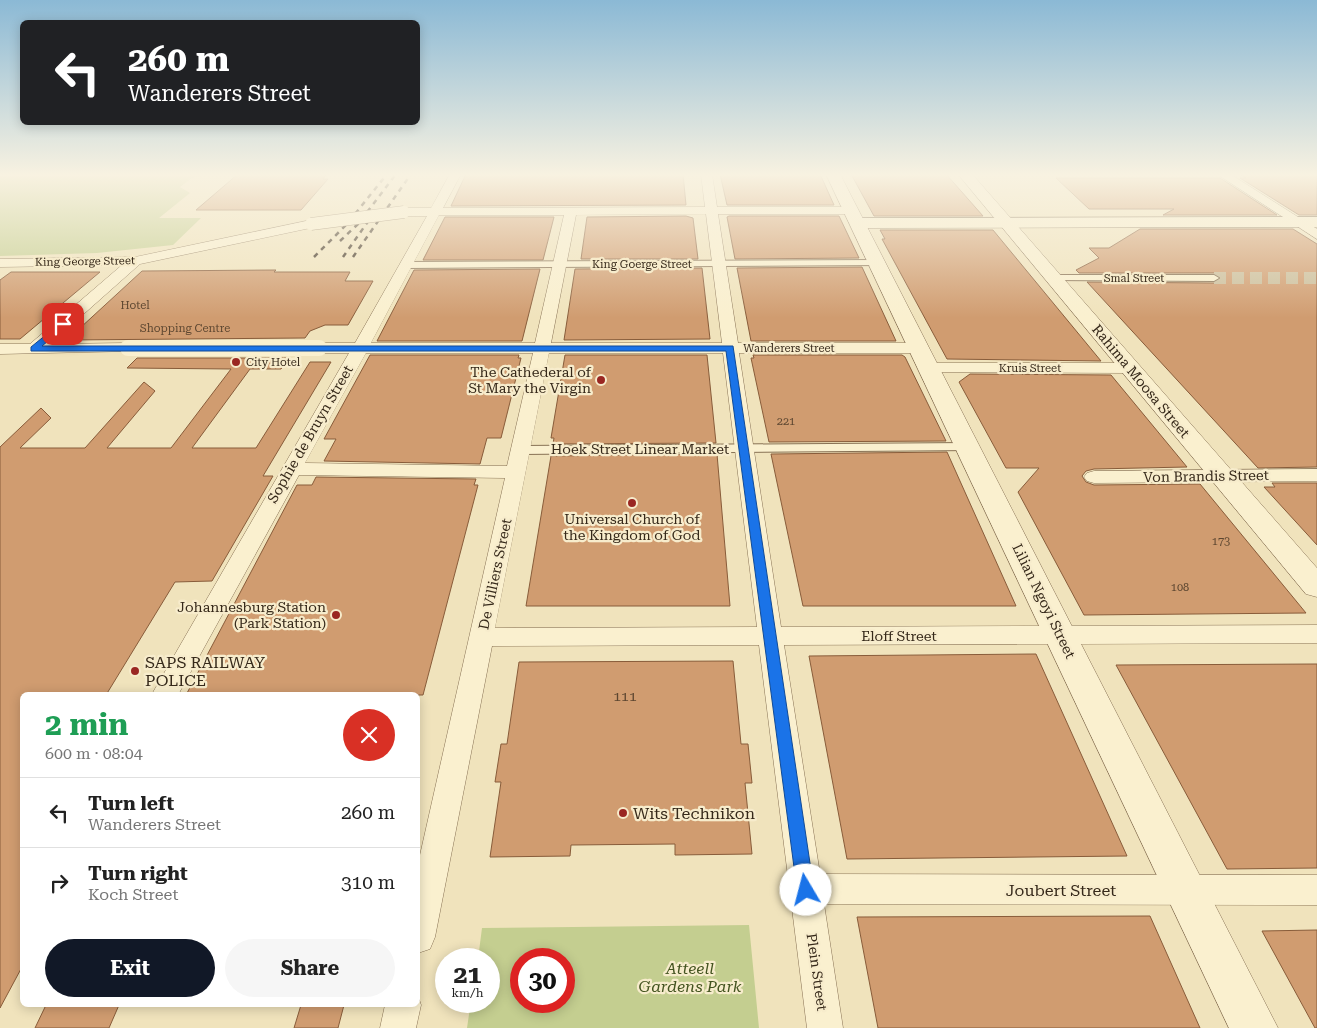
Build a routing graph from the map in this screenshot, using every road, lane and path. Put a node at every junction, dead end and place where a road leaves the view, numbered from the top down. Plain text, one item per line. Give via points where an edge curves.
1 (327, 222) edge
2 (430, 222) edge
3 (569, 222) edge
4 (713, 222) edge
5 (857, 222) edge
6 (1006, 222) joint
7 (1297, 222) junction
8 (1317, 222) edge
9 (1317, 235) edge
10 (135, 261) junction
11 (877, 263) junction
12 (560, 264) junction
13 (719, 264) junction
14 (4, 265) edge
15 (407, 265) junction
16 (1054, 278) junction
17 (1214, 278) tunnel mouth
18 (543, 348) junction
19 (730, 348) junction
20 (0, 349) edge
21 (34, 349) junction
22 (359, 349) junction
23 (924, 358) junction
24 (1130, 368) junction
25 (968, 447) junction
26 (744, 449) junction
27 (519, 461) junction
28 (290, 469) junction
29 (1222, 475) junction
30 (1317, 475) edge
31 (1094, 477) dead end
32 (1317, 587) edge
33 (1317, 634) edge
34 (1061, 635) junction
35 (482, 637) junction
36 (770, 637) junction
37 (166, 692) edge
38 (422, 890) edge
39 (806, 890) junction
40 (1186, 890) junction
41 (1317, 890) edge
42 (420, 914) edge
43 (403, 1007) edge
44 (398, 1028) edge
45 (825, 1028) edge
46 (1254, 1028) edge

1 - 10 street, King George Street, bridge
2 - 15 street, Sophie de Bruyn Street
3 - 12 street, De Villiers Street
4 - 13 street, Plein Street
5 - 11 street, Lilian Ngoyi Street
6 - 7 street
6 - 16 street, Rahima Moosa Street
7 - 8 street
7 - 9 street
10 - 14 street, King George Street
10 - 21 street
11 - 13 street, King Goerge Street
11 - 23 street, Lilian Ngoyi Street
12 - 13 street, King Goerge Street
12 - 15 street, King Goerge Street
12 - 18 street, De Villiers Street
13 - 19 street, Plein Street
15 - 22 street, Sophie de Bruyn Street
16 - 17 street, Smal Street
16 - 24 street, Rahima Moosa Street
18 - 19 street, Wanderers Street
18 - 22 street, Wanderers Street
18 - 27 street, De Villiers Street
19 - 23 street, Wanderers Street
19 - 26 street, Plein Street
20 - 21 street, Wanderers Street
21 - 22 street, Wanderers Street, bridge
22 - 28 street, Sophie de Bruyn Street
23 - 24 street, Kruis Street
23 - 25 street, Lilian Ngoyi Street
24 - 29 street, Rahima Moosa Street
25 - 26 street, Hoek Street Linear Market
25 - 34 street, Lilian Ngoyi Street
26 - 27 street, Hoek Street Linear Market
26 - 36 street, Plein Street
27 - 28 street
27 - 35 street, De Villiers Street
28 - 37 street, Sophie de Bruyn Street
29 - 30 street, Von Brandis Street
29 - 31 street, Von Brandis Street
29 - 32 street, Rahima Moosa Street
33 - 34 street, Eloff Street
34 - 36 street, Eloff Street
34 - 40 street, Lilian Ngoyi Street
35 - 36 street, Eloff Street
35 - 38 street, De Villiers Street
36 - 39 street, Plein Street
38 - 42 street, De Villiers Street
39 - 40 street, Joubert Street
39 - 45 street, Plein Street
40 - 41 street, Joubert Street
40 - 46 street, Lilian Ngoyi Street
43 - 44 street

